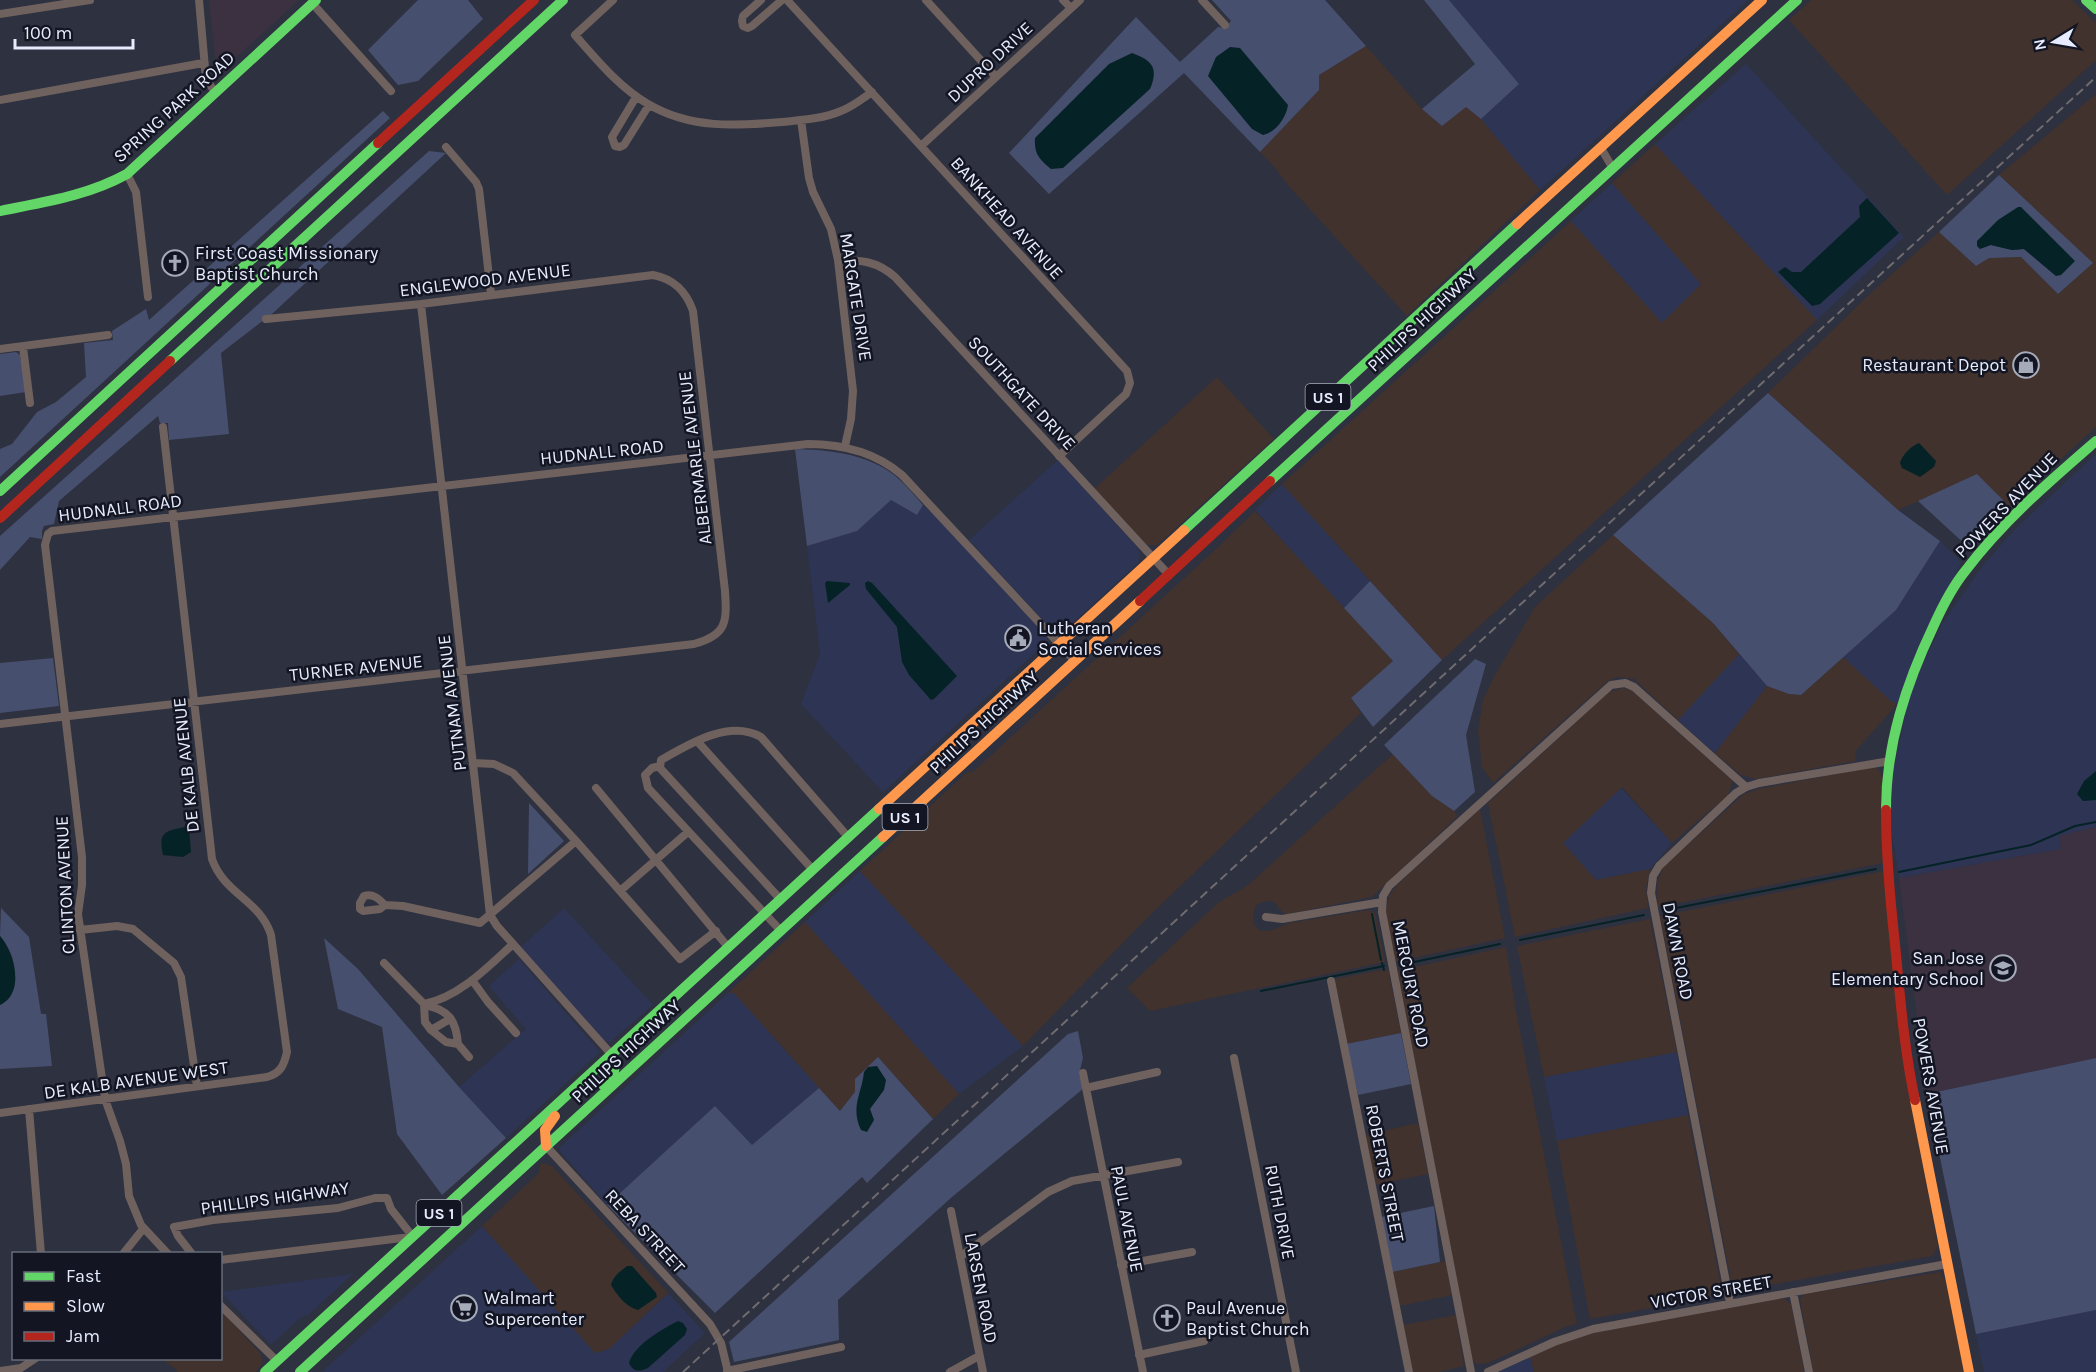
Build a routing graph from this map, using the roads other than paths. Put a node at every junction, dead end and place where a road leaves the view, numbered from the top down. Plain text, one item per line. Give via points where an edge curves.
1 (90, 0) edge
2 (199, 0) edge
3 (534, 0) edge
4 (563, 0) edge
5 (613, 0) edge
6 (761, 0) edge
7 (782, 0) edge
8 (787, 0) edge
9 (926, 0) edge
10 (1063, 0) edge
11 (1080, 0) edge
12 (1202, 0) edge
13 (1762, 0) edge
14 (1797, 0) edge
15 (2086, 0) edge
16 (314, 2) edge
17 (1071, 8) junction
18 (2096, 9) edge
19 (0, 14) edge
20 (1225, 25) dead end
21 (203, 63) junction
22 (996, 77) junction
23 (391, 91) dead end
24 (215, 92) junction
25 (872, 92) junction
26 (636, 97) junction
27 (0, 100) edge
28 (649, 105) junction
29 (801, 120) junction
30 (921, 146) junction
31 (446, 147) dead end
32 (1601, 148) junction
33 (1612, 167) junction
34 (127, 174) junction
35 (0, 211) edge
36 (838, 260) junction
37 (670, 280) joint
38 (491, 294) junction
39 (148, 297) dead end
40 (421, 304) junction
41 (266, 319) dead end
42 (108, 335) dead end
43 (24, 347) junction
44 (0, 349) edge
45 (30, 403) dead end
46 (163, 427) dead end
47 (2096, 441) edge
48 (845, 446) junction
49 (709, 455) junction
50 (1059, 456) junction
51 (442, 486) junction
52 (0, 491) edge
53 (173, 516) junction
54 (0, 518) edge
55 (48, 534) joint
56 (1152, 559) junction
57 (1169, 575) junction
58 (715, 636) joint
59 (1060, 644) junction
60 (1075, 661) junction
61 (464, 671) junction
62 (194, 701) junction
63 (65, 716) junction
64 (0, 724) edge
65 (697, 741) junction
66 (1890, 760) junction
67 (474, 763) junction
68 (660, 766) junction
69 (1746, 787) junction
70 (596, 788) dead end
71 (687, 832) junction
72 (849, 838) junction
73 (576, 841) junction
74 (656, 858) junction
75 (813, 870) junction
76 (620, 891) junction
77 (781, 900) junction
78 (1382, 902) junction
79 (385, 905) dead end
80 (765, 914) junction
81 (490, 915) junction
82 (1266, 917) dead end
83 (80, 930) junction
84 (716, 931) junction
85 (781, 931) junction
86 (513, 944) junction
87 (729, 947) junction
88 (384, 963) dead end
89 (472, 980) junction
90 (1331, 981) dead end
91 (424, 1004) junction
92 (450, 1019) junction
93 (431, 1030) junction
94 (516, 1033) dead end
95 (458, 1044) junction
96 (612, 1055) junction
97 (470, 1057) dead end
98 (1234, 1058) dead end
99 (1157, 1072) dead end
100 (1083, 1073) dead end
101 (276, 1074) joint
102 (196, 1086) junction
103 (1086, 1088) junction
104 (566, 1097) junction
105 (105, 1099) junction
106 (591, 1105) junction
107 (28, 1109) junction
108 (0, 1113) edge
109 (546, 1146) junction
110 (1178, 1162) dead end
111 (1103, 1176) junction
112 (951, 1210) dead end
113 (143, 1229) junction
114 (412, 1237) junction
115 (41, 1252) edge
116 (125, 1252) edge
117 (166, 1252) edge
118 (190, 1252) edge
119 (1192, 1252) dead end
120 (960, 1257) junction
121 (222, 1260) edge
122 (1947, 1264) junction
123 (1121, 1265) junction
124 (1793, 1292) junction
125 (1730, 1303) junction
126 (222, 1307) edge
127 (1204, 1341) dead end
128 (841, 1347) dead end
129 (1139, 1355) junction
130 (979, 1356) junction
131 (34, 1360) edge
132 (277, 1361) junction
133 (0, 1371) edge
134 (728, 1371) edge
135 (266, 1372) edge
136 (300, 1372) edge
137 (950, 1372) edge
138 (982, 1372) edge
139 (1143, 1372) edge
140 (1296, 1372) edge
141 (1409, 1372) edge
142 (1471, 1372) edge
143 (1488, 1372) edge
144 (1809, 1372) edge
145 (1970, 1372) edge

1 - 19 street
2 - 21 street
3 - 52 main road
4 - 54 main road
5 - 26 street via 574,35
6 - 7 street via 743,16 743,26 752,26
8 - 25 street, BANKHEAD AVENUE
9 - 22 street
10 - 17 street
11 - 17 street, DUPRO DRIVE
12 - 20 street
13 - 32 main road, PHILIPS HIGHWAY / US 1
14 - 33 main road, PHILIPS HIGHWAY / US 1
15 - 18 main road
16 - 23 street
16 - 24 main road, SPRING PARK ROAD
17 - 22 street, DUPRO DRIVE
21 - 24 street via 206,79
21 - 27 street
22 - 30 street, DUPRO DRIVE
24 - 34 main road, SPRING PARK ROAD
25 - 29 street via 839,112
25 - 30 street, BANKHEAD AVENUE
26 - 28 street
26 - 28 street via 612,137 615,146 624,145
28 - 29 street via 711,125
29 - 36 street, MARGATE DRIVE via 809,178 831,229
30 - 50 street, BANKHEAD AVENUE via 1127,371 1130,383 1126,394
31 - 38 street via 479,189
32 - 33 street
32 - 56 main road, PHILIPS HIGHWAY / US 1
33 - 57 main road, PHILIPS HIGHWAY / US 1
34 - 35 main road, SPRING PARK ROAD via 104,188
34 - 39 street via 136,192
36 - 48 street, MARGATE DRIVE via 854,392
36 - 50 street, SOUTHGATE DRIVE via 876,263 895,277
37 - 38 street, ENGLEWOOD AVENUE via 653,275
37 - 49 street, ALBERMARLE AVENUE via 683,292 693,310
38 - 40 street, ENGLEWOOD AVENUE
40 - 41 street, ENGLEWOOD AVENUE
40 - 51 street, PUTNAM AVENUE
42 - 43 street
43 - 44 street
43 - 45 street
46 - 53 street, DE KALB AVENUE
47 - 66 main road, POWERS AVENUE via 1999,531 1949,593 1902,701
48 - 49 street, HUDNALL ROAD via 808,444
48 - 59 street, HUDNALL ROAD via 885,461 902,475
49 - 51 street, HUDNALL ROAD
49 - 58 street, ALBERMARLE AVENUE via 726,615
50 - 56 street, SOUTHGATE DRIVE
51 - 53 street, HUDNALL ROAD
51 - 61 street, PUTNAM AVENUE
53 - 55 street, HUDNALL ROAD via 56,529
53 - 62 street, DE KALB AVENUE
55 - 63 street, CLINTON AVENUE via 45,545
56 - 57 street, SOUTHGATE DRIVE
56 - 59 main road, PHILIPS HIGHWAY / US 1
57 - 60 main road, PHILIPS HIGHWAY / US 1
58 - 61 street, TURNER AVENUE via 694,644
59 - 60 street, HUDNALL ROAD
59 - 72 main road, PHILIPS HIGHWAY / US 1
60 - 85 main road, PHILIPS HIGHWAY / US 1
61 - 62 street, TURNER AVENUE
61 - 67 street, PUTNAM AVENUE
62 - 63 street, TURNER AVENUE
62 - 101 street, DE KALB AVENUE via 212,859 223,880 262,916 271,935 287,1052
63 - 64 street, TURNER AVENUE
63 - 83 street, CLINTON AVENUE via 82,857
65 - 68 street via 661,760
65 - 72 street via 733,730 760,737
65 - 75 street
66 - 69 street, DAWN ROAD
66 - 122 main road, POWERS AVENUE via 1886,855 1900,1003 1910,1077
67 - 73 street via 494,764 513,773
67 - 81 street, PUTNAM AVENUE
68 - 71 street via 645,776 648,788
68 - 77 street
69 - 78 street, MERCURY ROAD via 1634,687 1620,682 1604,692 1389,886
69 - 125 street, DAWN ROAD via 1659,866 1651,888
70 - 74 street
71 - 74 street
71 - 80 street
72 - 75 main road, PHILIPS HIGHWAY / US 1
73 - 76 street
73 - 81 street
74 - 76 street
74 - 84 street
75 - 77 main road, PHILIPS HIGHWAY / US 1
76 - 84 street via 680,959
77 - 80 main road, PHILIPS HIGHWAY / US 1
78 - 82 street via 1282,920
78 - 142 street, MERCURY ROAD
79 - 81 street via 480,923
80 - 85 street
80 - 87 main road, PHILIPS HIGHWAY / US 1
81 - 86 street
83 - 102 street via 125,926 133,929 179,969
83 - 105 street, CLINTON AVENUE
84 - 87 street
85 - 106 main road, PHILIPS HIGHWAY / US 1
86 - 89 street
86 - 96 street
87 - 96 main road, PHILIPS HIGHWAY / US 1
88 - 91 street
89 - 91 street via 440,1000
89 - 94 street
90 - 141 street, ROBERTS STREET
91 - 92 street via 440,1008
91 - 93 street via 425,1022
92 - 93 street
92 - 95 street
93 - 95 street via 446,1042
95 - 97 street
96 - 104 main road, PHILIPS HIGHWAY / US 1
96 - 106 main road via 614,1074 595,1092
98 - 140 street, RUTH DRIVE
99 - 103 street
100 - 103 street, PAUL AVENUE
101 - 102 street, DE KALB AVENUE WEST
102 - 105 street, DE KALB AVENUE WEST
103 - 111 street, PAUL AVENUE
104 - 109 main road via 563,1108 545,1127
104 - 114 main road, PHILIPS HIGHWAY / US 1
105 - 107 street, DE KALB AVENUE WEST
105 - 113 street, CLINTON AVENUE via 123,1152 132,1207
106 - 109 main road, PHILIPS HIGHWAY / US 1
107 - 108 street, DE KALB AVENUE WEST
107 - 115 street
109 - 134 street, REBA STREET via 710,1324 719,1338
109 - 136 main road, PHILIPS HIGHWAY / US 1
110 - 111 street
111 - 120 street via 1072,1181 1048,1192
111 - 123 street, PAUL AVENUE
112 - 120 street, LARSEN ROAD
113 - 116 street
113 - 117 street, CLINTON AVENUE
114 - 118 street, PHILLIPS HIGHWAY via 387,1198 375,1198 338,1208 174,1227
114 - 121 street
114 - 132 main road, PHILIPS HIGHWAY / US 1
119 - 123 street
120 - 130 street, LARSEN ROAD
122 - 124 street, VICTOR STREET
122 - 145 main road, POWERS AVENUE
123 - 129 street, PAUL AVENUE
124 - 125 street, VICTOR STREET
124 - 144 street
125 - 143 street, VICTOR STREET via 1583,1332
126 - 132 street
127 - 129 street
128 - 134 street
129 - 139 street, PAUL AVENUE
130 - 137 street
130 - 138 street, LARSEN ROAD
131 - 133 street via 21,1368
132 - 135 main road, PHILIPS HIGHWAY / US 1

